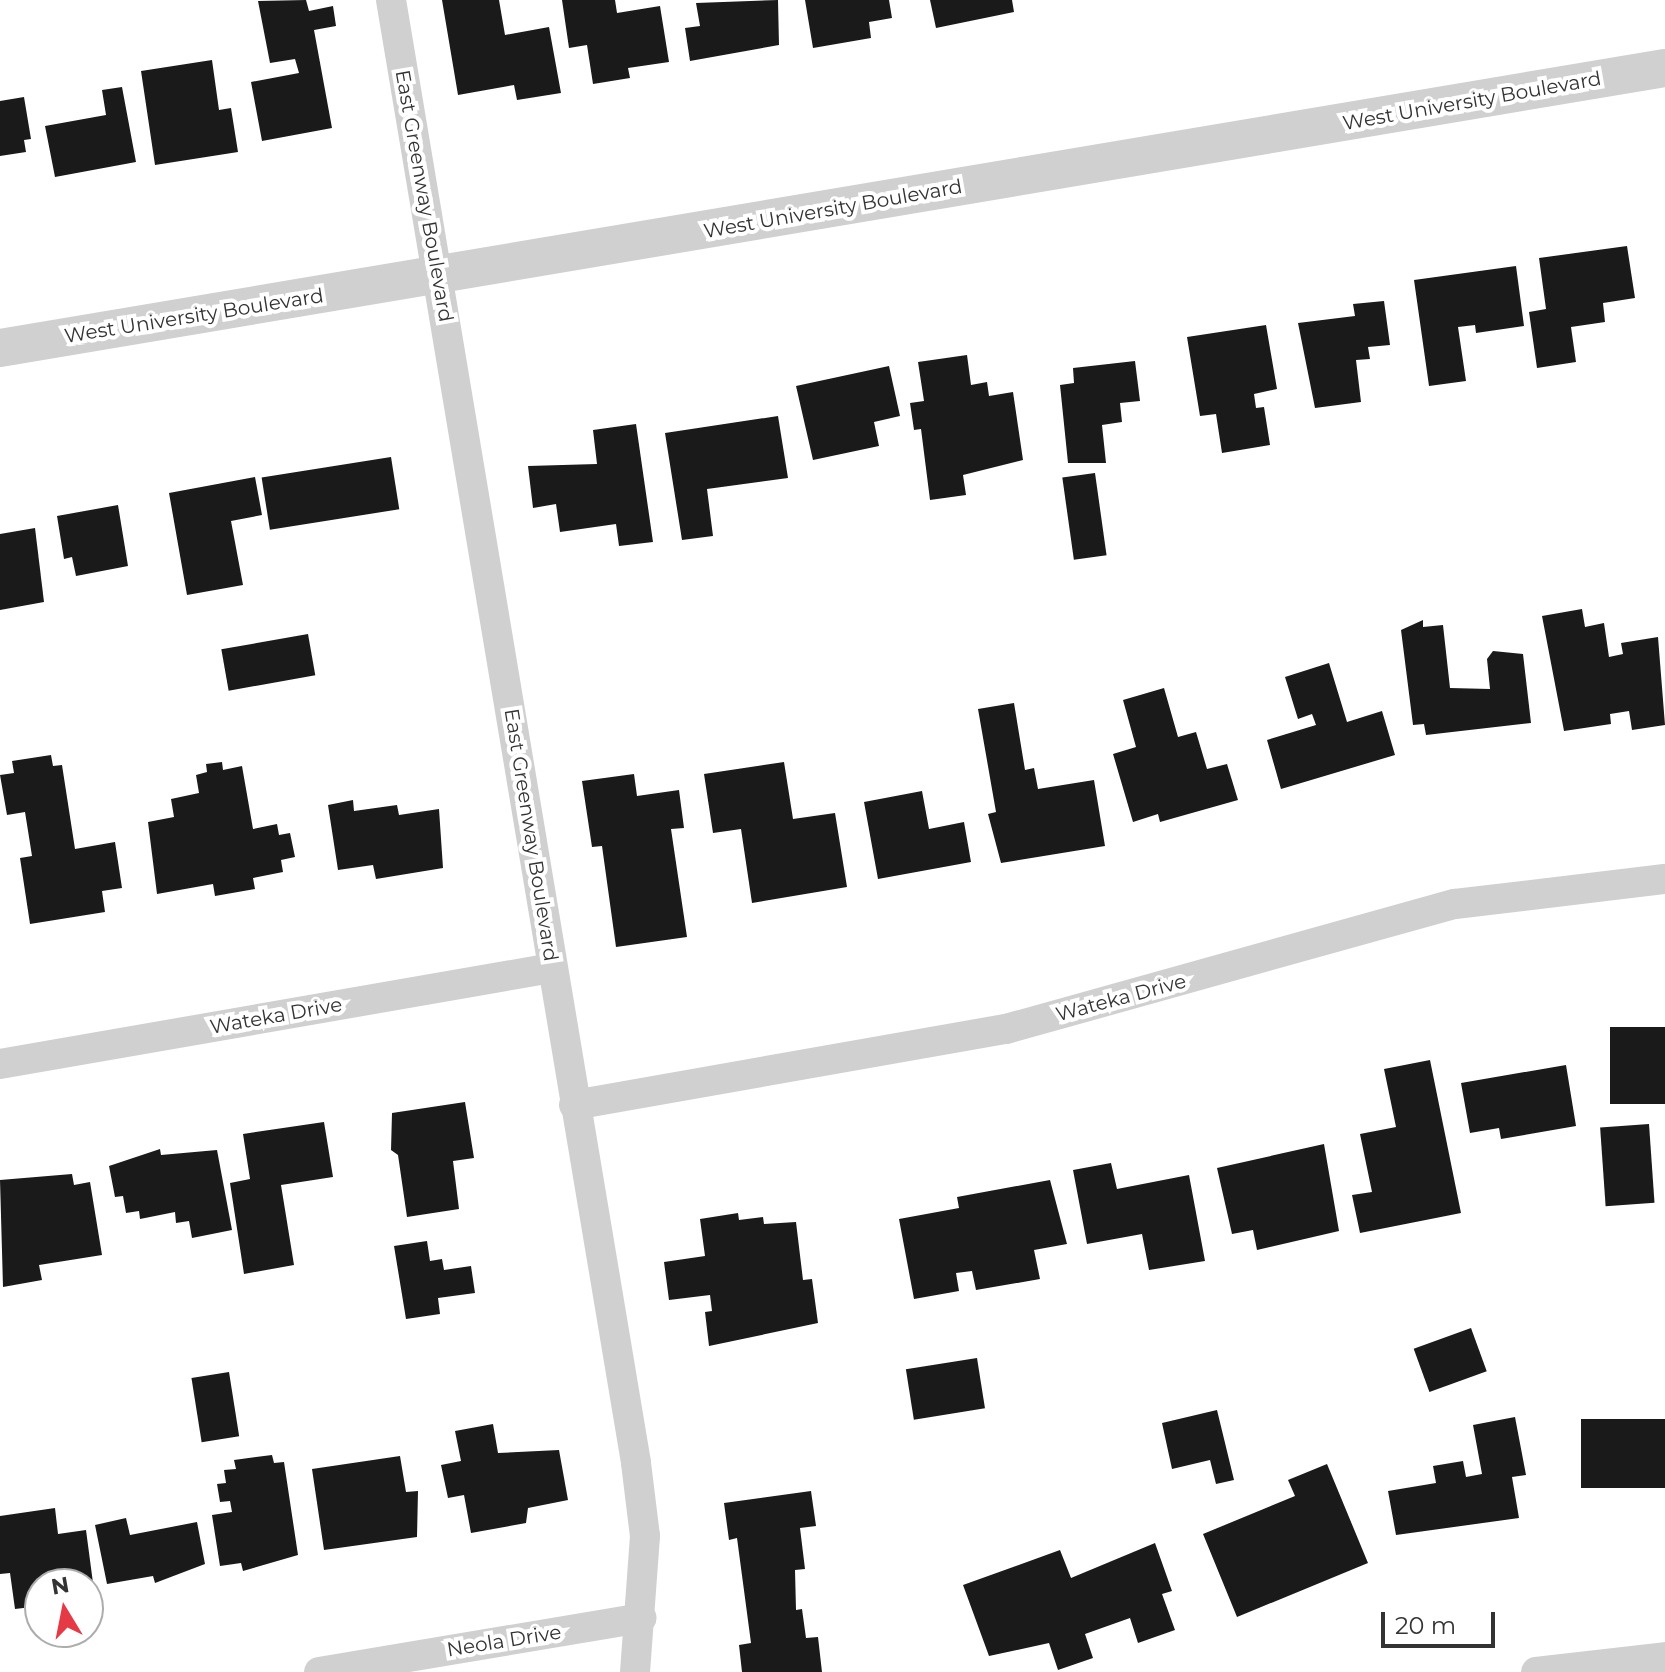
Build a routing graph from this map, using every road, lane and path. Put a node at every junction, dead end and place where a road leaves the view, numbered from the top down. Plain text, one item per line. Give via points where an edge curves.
1 (391, 0) edge
2 (1665, 68) edge
3 (439, 277) junction
4 (0, 348) edge
5 (1665, 879) edge
6 (552, 968) junction
7 (0, 1064) edge
8 (574, 1105) junction
9 (642, 1618) junction
10 (1665, 1657) edge
11 (319, 1672) edge
12 (635, 1672) edge
13 (1536, 1672) edge

1 - 3 street, East Greenway Boulevard
2 - 3 street, West University Boulevard
3 - 4 street, West University Boulevard
3 - 6 street, East Greenway Boulevard
5 - 8 street, Wateka Drive via 1455,904 1006,1029
6 - 7 street, Wateka Drive
6 - 8 street, East Greenway Boulevard
8 - 9 street, East Greenway Boulevard via 636,1463 645,1536
9 - 11 street, Neola Drive
9 - 12 street, East Greenway Boulevard
10 - 13 street

